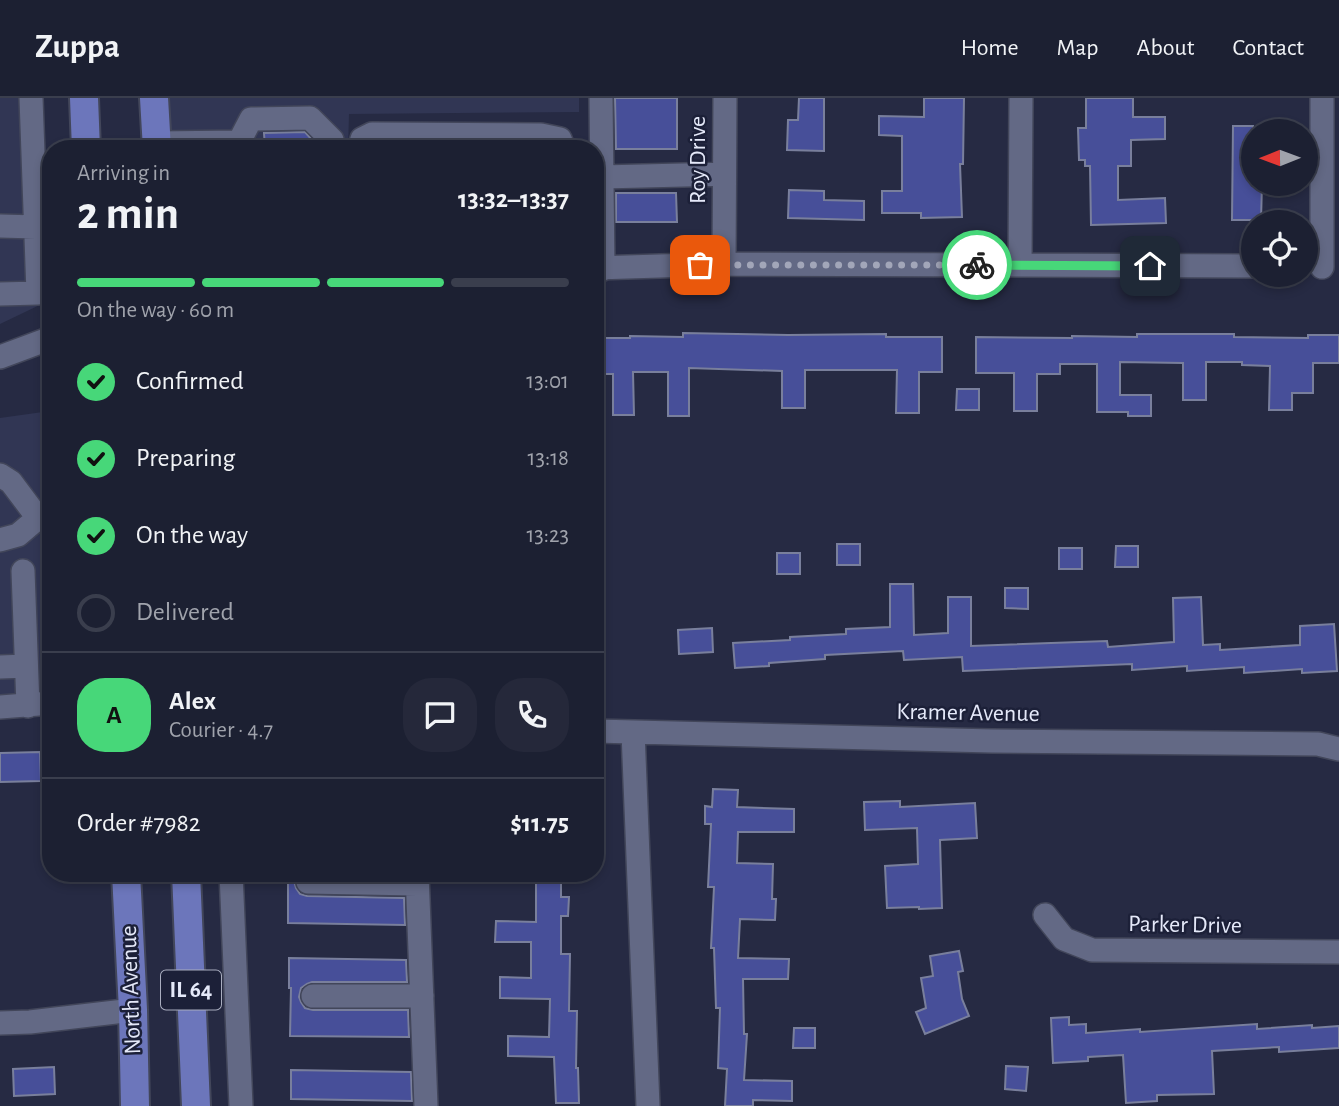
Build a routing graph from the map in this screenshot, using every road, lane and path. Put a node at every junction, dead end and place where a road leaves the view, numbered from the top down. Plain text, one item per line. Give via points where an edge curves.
1 (31, 98) edge
2 (83, 98) edge
3 (154, 98) edge
4 (601, 98) edge
5 (725, 98) edge
6 (1021, 98) edge
7 (1322, 98) edge
8 (85, 140) edge
9 (157, 140) edge
10 (241, 140) edge
11 (332, 140) edge
12 (365, 140) edge
13 (560, 140) edge
14 (602, 140) edge
15 (724, 174) junction
16 (604, 177) edge
17 (0, 226) edge
18 (36, 226) junction
19 (724, 264) junction
20 (1020, 265) junction
21 (1241, 266) edge
22 (1322, 267) edge
23 (604, 269) edge
24 (0, 294) edge
25 (42, 341) edge
26 (0, 357) edge
27 (0, 475) edge
28 (42, 517) edge
29 (42, 520) edge
30 (6, 537) edge
31 (23, 571) dead end
32 (26, 666) junction
33 (0, 667) edge
34 (39, 704) edge
35 (0, 707) edge
36 (604, 731) edge
37 (633, 732) junction
38 (1339, 749) edge
39 (126, 882) edge
40 (186, 882) edge
41 (231, 882) edge
42 (417, 882) edge
43 (1045, 915) dead end
44 (1339, 953) edge
45 (313, 996) dead end
46 (422, 996) junction
47 (133, 1010) junction
48 (0, 1023) edge
49 (135, 1106) edge
50 (196, 1106) edge
51 (241, 1106) edge
52 (426, 1106) edge
53 (648, 1106) edge

1 - 18 street
2 - 8 main road
3 - 9 main road
4 - 14 street
5 - 15 street, Roy Drive
6 - 20 street
7 - 22 street
10 - 11 street via 251,119 310,118
12 - 13 street via 372,134 541,135
15 - 16 street
15 - 19 street, Roy Drive
17 - 18 street
18 - 24 street via 38,293
19 - 20 street
19 - 23 street
20 - 21 street
25 - 26 street
27 - 28 street
29 - 30 street
31 - 32 street
32 - 33 street
32 - 34 street
34 - 35 street
36 - 37 street, Kramer Avenue
37 - 38 street, Kramer Avenue via 1318,744
37 - 53 street
39 - 47 main road, North Avenue / IL 64
40 - 50 main road, IL 64
41 - 51 street
42 - 46 street
43 - 44 street, Parker Drive via 1064,939 1092,950
45 - 46 street
46 - 52 street
47 - 48 street
47 - 49 main road, North Avenue / IL 64

